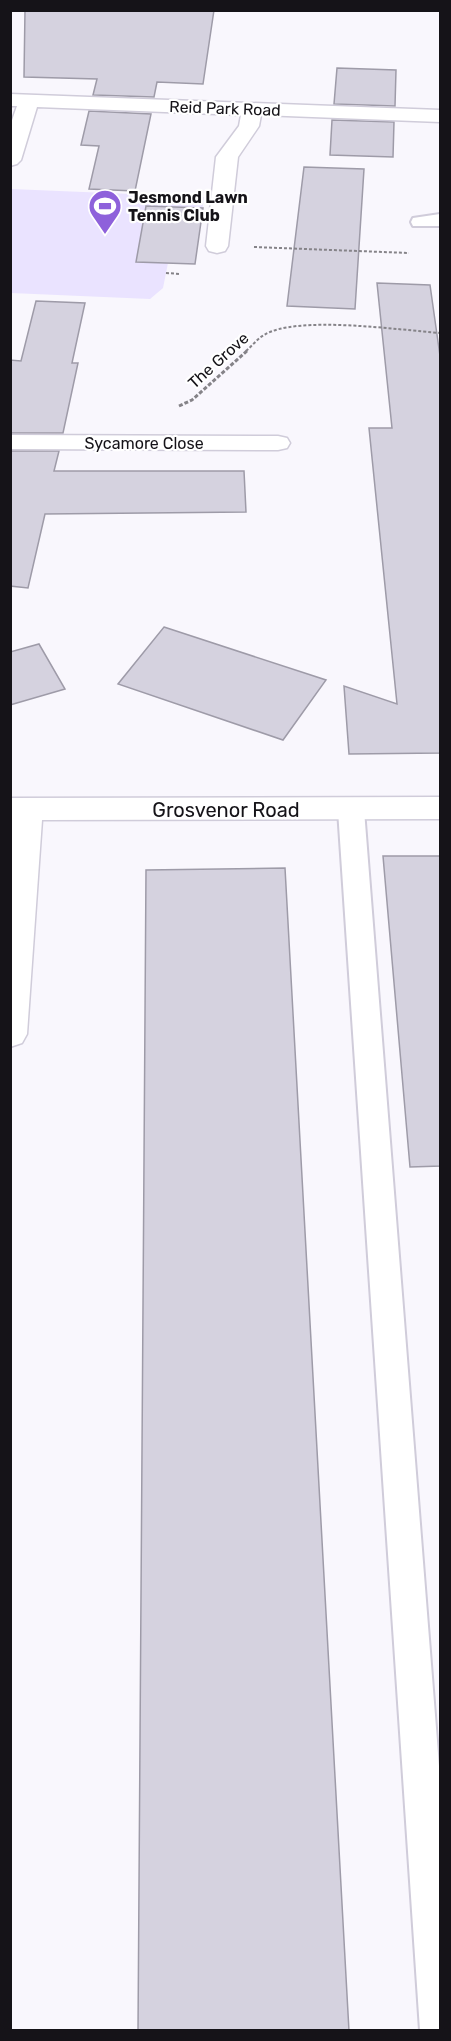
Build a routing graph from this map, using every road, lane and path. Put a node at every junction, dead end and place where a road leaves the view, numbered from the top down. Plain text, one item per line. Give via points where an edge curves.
1 (20, 100) edge
2 (252, 109) junction
3 (441, 116) edge
4 (10, 160) edge
5 (441, 220) edge
6 (420, 222) joint
7 (217, 246) joint
8 (166, 273) dead end
9 (180, 274) dead end
10 (441, 333) edge
11 (177, 407) dead end
12 (10, 442) edge
13 (278, 443) dead end
14 (441, 808) edge
15 (19, 809) edge
16 (351, 810) junction
17 (10, 1034) edge
18 (440, 2031) edge

1 - 2 street, Reid Park Road
1 - 4 street
2 - 3 street, Reid Park Road
2 - 7 street via 249,126 228,157
5 - 6 lane
6 - 7 path via 420,253
8 - 9 path
10 - 11 path, The Grove via 313,324 285,327 264,335 192,400
12 - 13 street, Sycamore Close
14 - 16 street, Grosvenor Road
15 - 16 street, Grosvenor Road
15 - 17 street
16 - 18 lane

